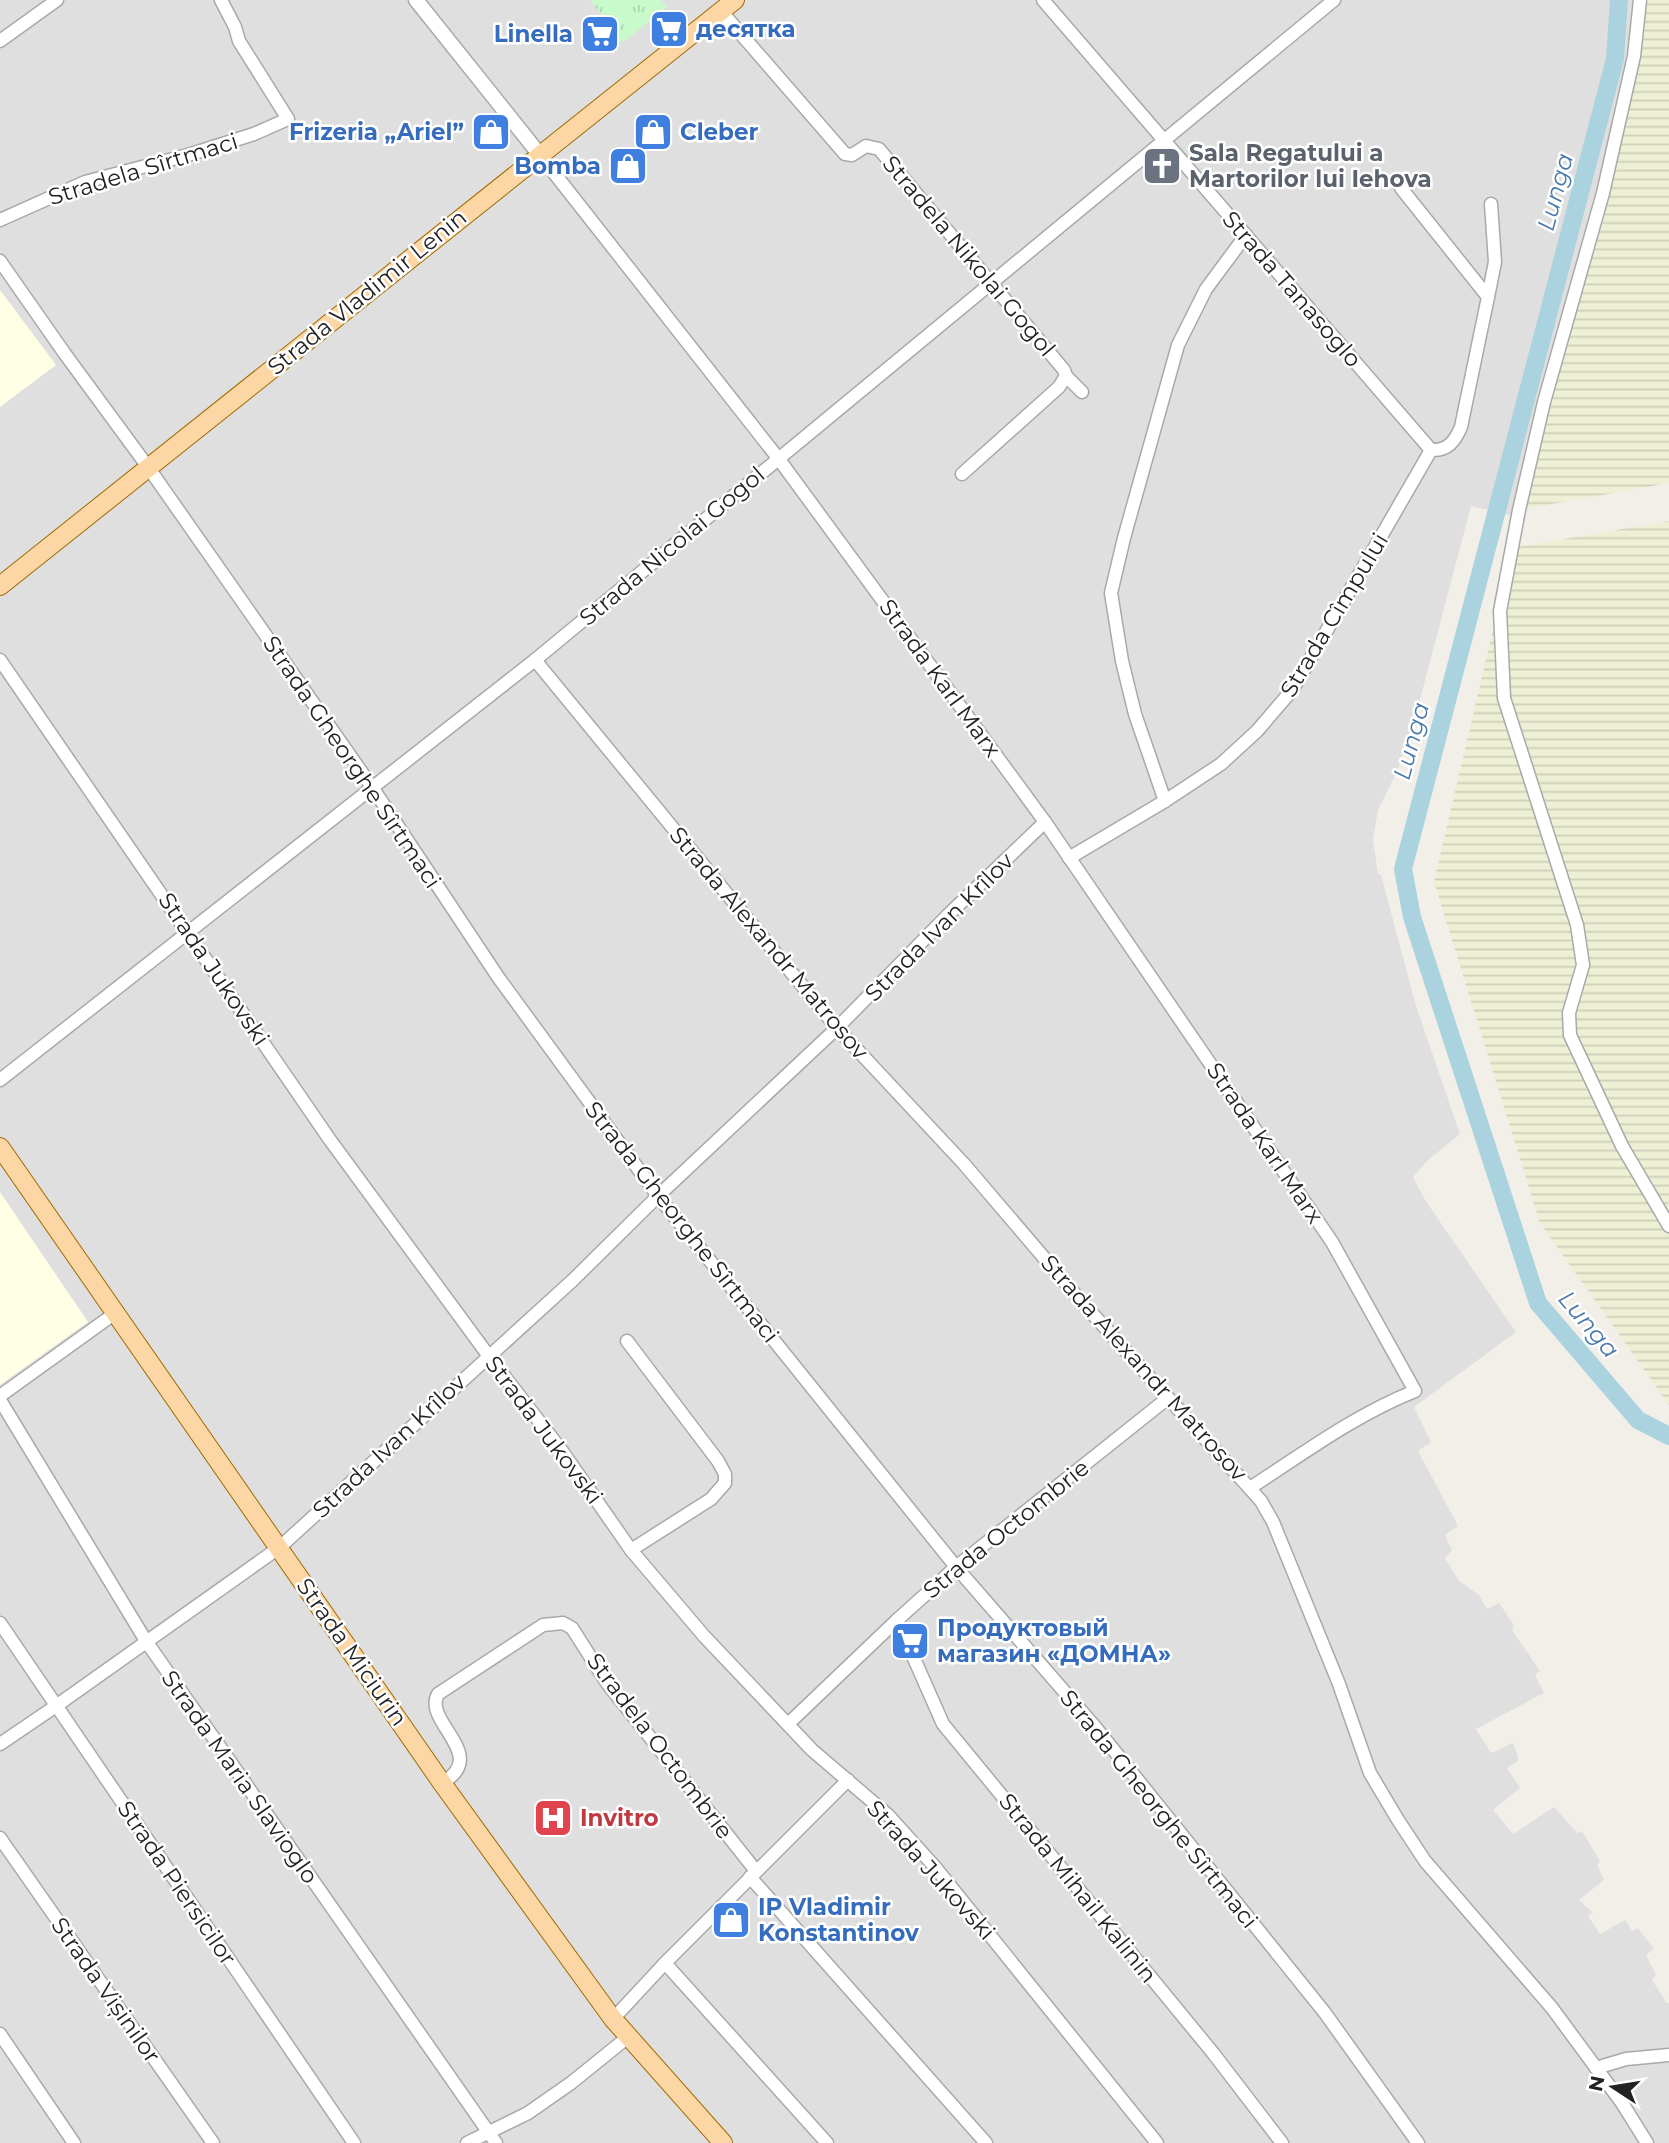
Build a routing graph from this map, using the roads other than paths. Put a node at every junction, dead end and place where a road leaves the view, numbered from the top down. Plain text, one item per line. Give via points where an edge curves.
1 (57, 0) edge
2 (221, 0) edge
3 (416, 0) edge
4 (1043, 0) edge
5 (1334, 0) edge
6 (1640, 0) edge
7 (728, 5) edge
8 (0, 41) edge
9 (1162, 140) junction
10 (540, 155) junction
11 (1401, 188) dead end
12 (1491, 204) dead end
13 (0, 220) edge
14 (1246, 234) junction
15 (0, 261) edge
16 (991, 283) junction
17 (1488, 297) junction
18 (1066, 376) junction
19 (1082, 392) dead end
20 (1431, 450) junction
21 (778, 458) junction
22 (148, 467) junction
23 (962, 474) dead end
24 (0, 586) edge
25 (0, 660) edge
26 (535, 660) junction
27 (372, 787) junction
28 (1165, 801) junction
29 (1045, 822) junction
30 (1069, 858) junction
31 (189, 932) junction
32 (837, 1028) junction
33 (0, 1080) edge
34 (0, 1147) edge
35 (658, 1196) junction
36 (1669, 1226) edge
37 (114, 1314) junction
38 (627, 1341) dead end
39 (488, 1355) junction
40 (0, 1398) edge
41 (1168, 1398) junction
42 (1250, 1488) junction
43 (279, 1547) junction
44 (631, 1550) junction
45 (956, 1567) junction
46 (897, 1620) junction
47 (0, 1623) edge
48 (146, 1641) junction
49 (56, 1706) junction
50 (788, 1724) junction
51 (0, 1744) edge
52 (848, 1780) junction
53 (442, 1783) junction
54 (0, 1838) edge
55 (753, 1874) junction
56 (665, 1963) junction
57 (613, 2019) junction
58 (0, 2034) edge
59 (628, 2037) junction
60 (1669, 2055) edge
61 (1596, 2068) junction
62 (486, 2132) junction
63 (74, 2143) edge
64 (213, 2143) edge
65 (354, 2143) edge
66 (467, 2143) edge
67 (496, 2143) edge
68 (723, 2143) edge
69 (827, 2143) edge
70 (986, 2143) edge
71 (1157, 2143) edge
72 (1282, 2143) edge
73 (1418, 2143) edge
74 (1647, 2143) edge

1 - 8 street
2 - 13 street, Stradela Sîrtmaci via 239,41 288,119 188,155 85,182
3 - 10 street, Strada Karl Marx
4 - 9 street, Strada Tanasoglo
5 - 9 street, Strada Nicolai Gogol
6 - 36 street via 1634,56 1544,402 1500,611 1504,698 1577,925 1583,965 1569,1013 1570,1035 1622,1146
7 - 10 main road, Strada Vladimir Lenin
7 - 16 street, Stradela Nikolai Gogol via 845,153 852,155 866,146 879,149
9 - 14 street, Strada Tanasoglo
9 - 16 street, Strada Nicolai Gogol
10 - 21 street, Strada Karl Marx
10 - 22 main road, Strada Vladimir Lenin
11 - 17 street
12 - 17 street, Strada Cîmpului via 1495,262
14 - 20 street, Strada Tanasoglo
14 - 28 street via 1206,289 1178,345 1111,593 1135,714
15 - 22 street, Strada Gheorghe Sîrtmaci
16 - 18 street, Stradela Nikolai Gogol
16 - 21 street, Strada Nicolai Gogol
17 - 20 street, Strada Cîmpului via 1461,427 1452,444
18 - 19 street, Stradela Nikolai Gogol
18 - 23 street, Stradela Nikolai Gogol
20 - 28 street, Strada Cîmpului via 1293,689 1258,731 1221,764
21 - 26 street, Strada Nicolai Gogol
21 - 29 street, Strada Karl Marx
22 - 24 main road, Strada Vladimir Lenin
22 - 27 street, Strada Gheorghe Sîrtmaci
25 - 31 street, Strada Jukovski
26 - 27 street, Strada Nicolai Gogol
26 - 32 street, Strada Alexandr Matrosov
27 - 31 street, Strada Nicolai Gogol
27 - 35 street, Strada Gheorghe Sîrtmaci via 498,977
28 - 30 street, Strada Cîmpului
29 - 30 street, Strada Karl Marx
29 - 32 street, Strada Ivan Krîlov
30 - 42 street, Strada Karl Marx via 1332,1242 1415,1391 1347,1424
31 - 33 street, Strada Nicolai Gogol
31 - 39 street, Strada Jukovski via 330,1140
32 - 35 street, Strada Ivan Krîlov
32 - 41 street, Strada Alexandr Matrosov via 964,1164
34 - 37 main road, Strada Miciurin
35 - 39 street, Strada Ivan Krîlov
35 - 45 street, Strada Gheorghe Sîrtmaci
37 - 40 street
37 - 43 main road, Strada Miciurin
38 - 44 street via 725,1474 724,1483 711,1499
39 - 43 street, Strada Ivan Krîlov
39 - 44 street, Strada Jukovski
40 - 48 street, Strada Maria Slavioglo
41 - 42 street, Strada Alexandr Matrosov
41 - 45 street, Strada Octombrie
42 - 61 street, Strada Alexandr Matrosov via 1273,1522 1370,1773 1398,1820 1425,1861 1552,2008
43 - 48 street, Strada Ivan Krîlov
43 - 53 main road, Strada Miciurin
44 - 50 street, Strada Jukovski
45 - 46 street, Strada Octombrie
45 - 73 street, Strada Gheorghe Sîrtmaci via 1096,1728 1325,2013
46 - 50 street, Strada Octombrie
46 - 72 street, Strada Mihail Kalinin via 943,1724
47 - 49 street, Strada Piersicilor
48 - 49 street, Strada Ivan Krîlov
48 - 62 street, Strada Maria Slavioglo
49 - 51 street, Strada Ivan Krîlov
49 - 65 street, Strada Piersicilor
50 - 52 street, Strada Jukovski
52 - 55 street
52 - 71 street, Strada Jukovski via 935,1867
53 - 55 street, Stradela Octombrie via 453,1777 459,1756 435,1708 438,1694 543,1625 563,1623 572,1628 607,1683
53 - 57 main road, Strada Miciurin
54 - 64 street, Strada Vișinilor
55 - 56 street
55 - 70 street, Stradela Octombrie
56 - 57 street
56 - 69 street
57 - 59 main road, Strada Miciurin
58 - 63 street
59 - 62 street via 528,2113
59 - 68 main road, Strada Miciurin
60 - 61 street via 1626,2059
61 - 74 street, Strada Alexandr Matrosov
62 - 66 street
62 - 67 street, Strada Maria Slavioglo

